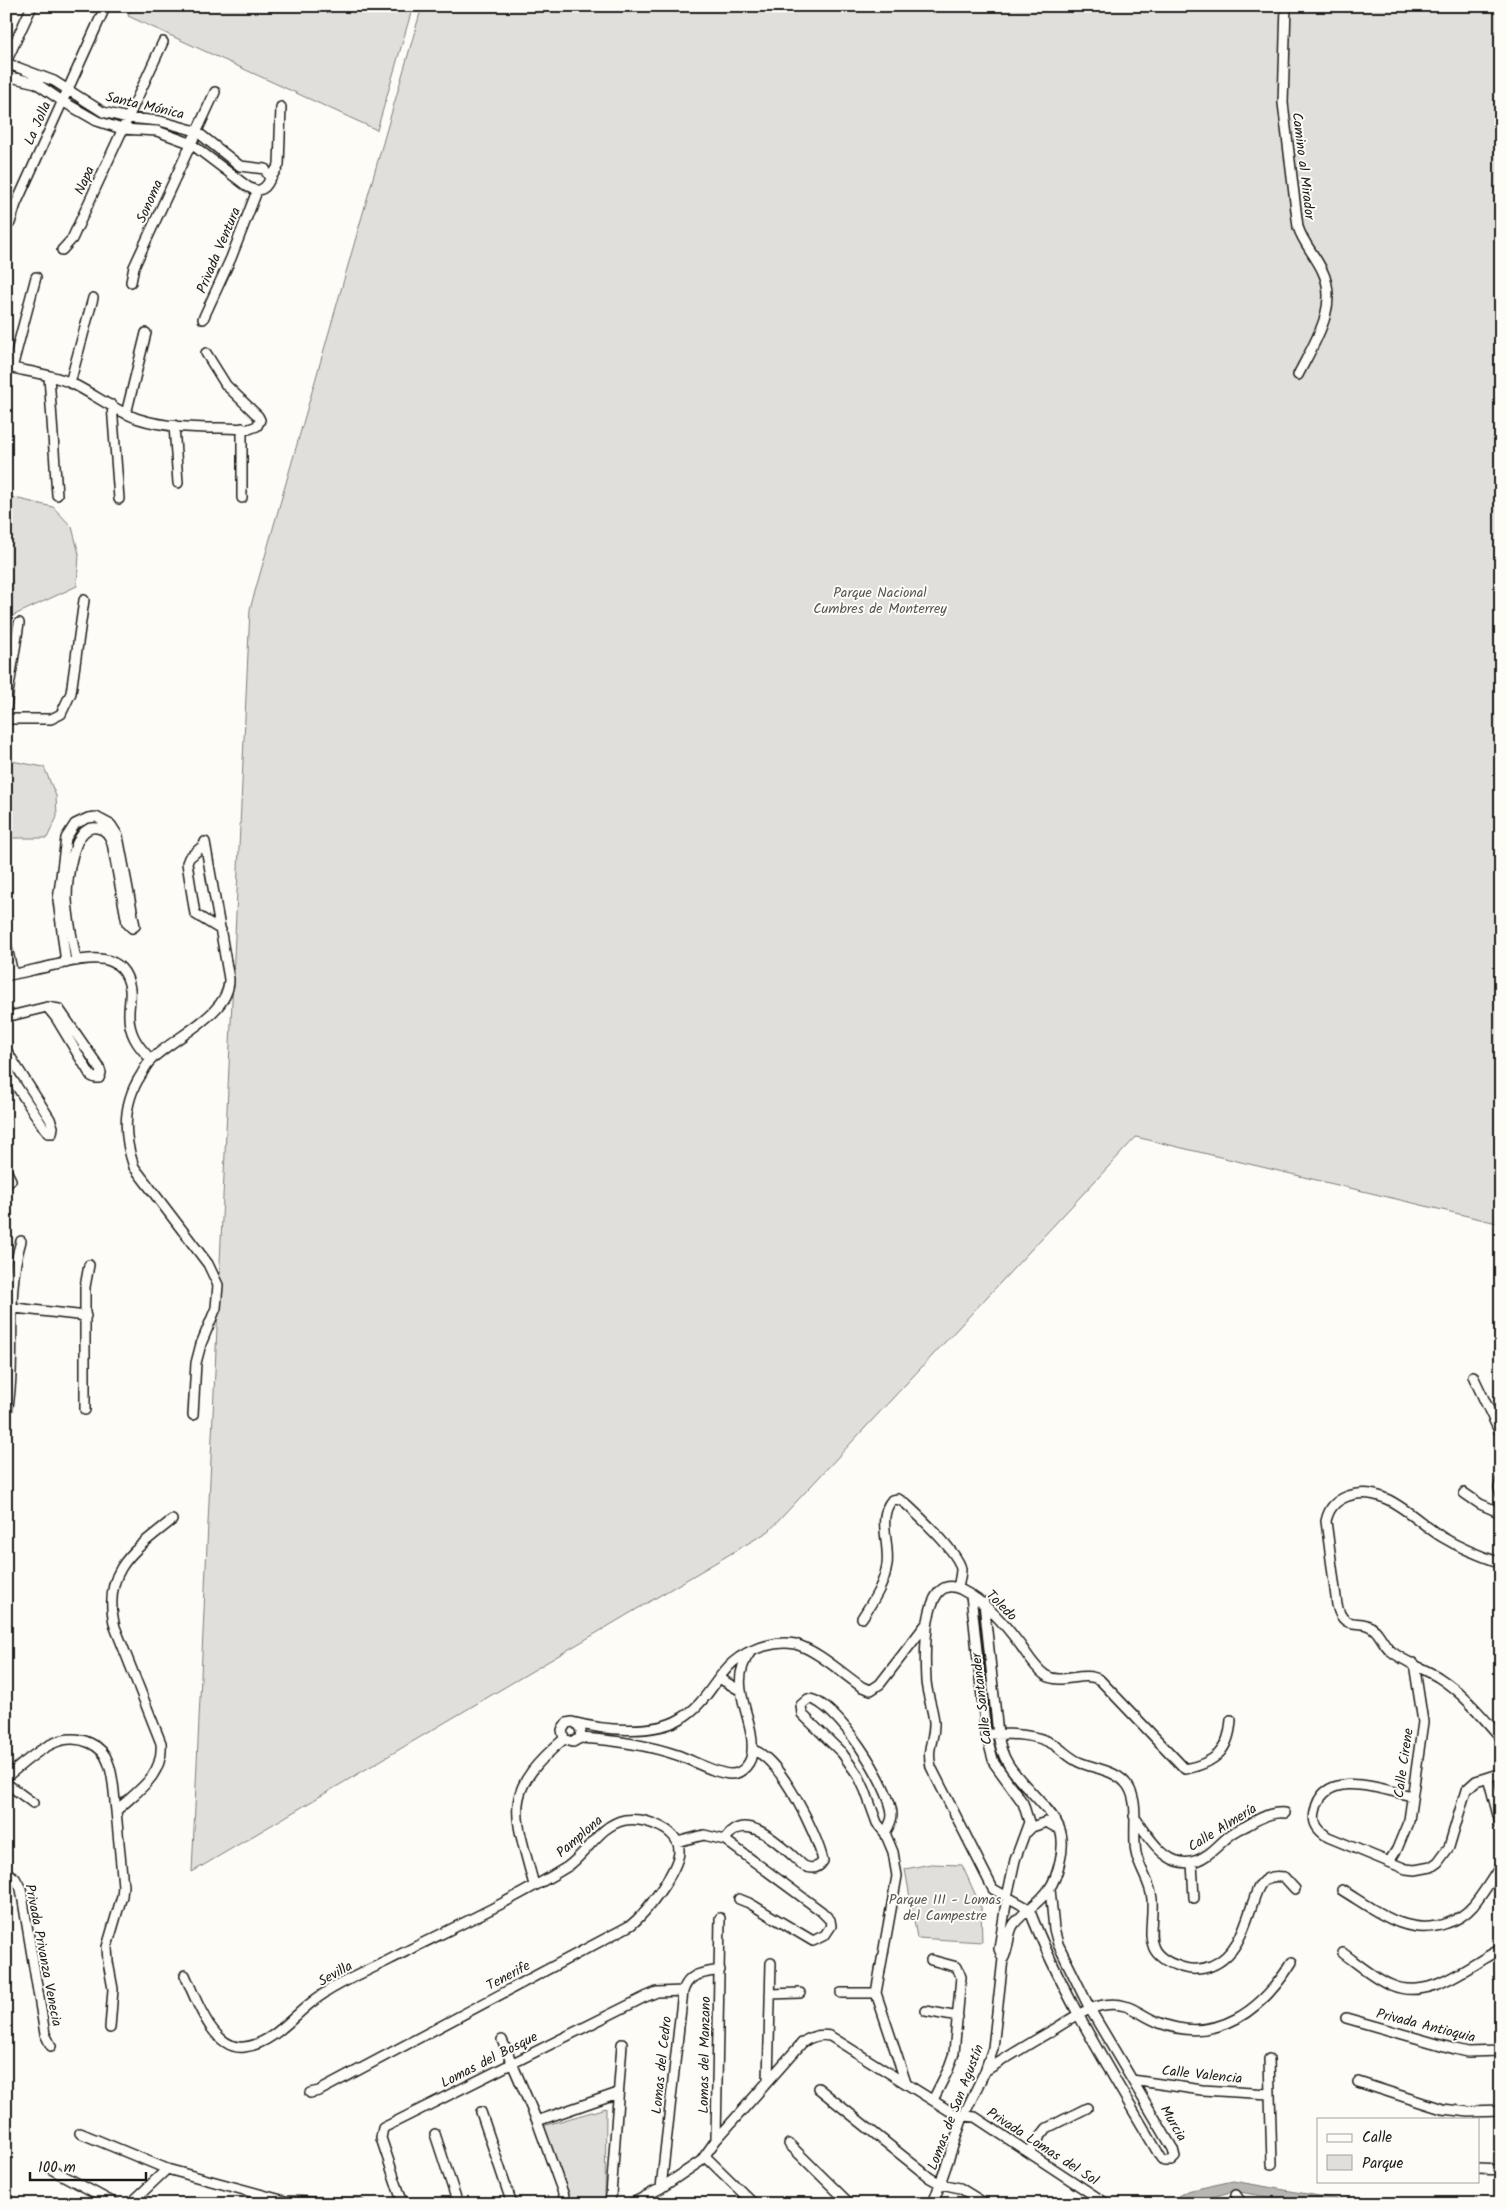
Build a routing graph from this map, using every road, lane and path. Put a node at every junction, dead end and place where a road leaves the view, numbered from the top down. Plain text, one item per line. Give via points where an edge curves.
1 (32, 6) edge
2 (1286, 6) edge
3 (102, 12) dead end
4 (163, 42) dead end
5 (6, 62) edge
6 (6, 76) edge
7 (67, 90) junction
8 (215, 92) dead end
9 (62, 101) junction
10 (281, 107) dead end
11 (128, 118) junction
12 (122, 129) junction
13 (196, 131) junction
14 (190, 143) junction
15 (240, 166) junction
16 (235, 175) junction
17 (270, 178) junction
18 (256, 191) junction
19 (10, 224) dead end
20 (62, 250) dead end
21 (36, 277) dead end
22 (131, 282) dead end
23 (93, 298) dead end
24 (203, 319) dead end
25 (146, 333) dead end
26 (206, 354) dead end
27 (9, 368) edge
28 (1298, 375) dead end
29 (49, 376) junction
30 (70, 383) junction
31 (112, 405) junction
32 (126, 414) junction
33 (174, 425) junction
34 (242, 428) junction
35 (178, 483) dead end
36 (57, 495) dead end
37 (242, 498) dead end
38 (119, 499) dead end
39 (84, 600) dead end
40 (19, 623) dead end
41 (6, 706) edge
42 (6, 719) edge
43 (96, 817) junction
44 (95, 827) junction
45 (6, 853) edge
46 (6, 868) edge
47 (121, 875) junction
48 (62, 900) junction
49 (221, 930) junction
50 (6, 943) edge
51 (76, 961) junction
52 (66, 963) junction
53 (10, 975) edge
54 (47, 1007) junction
55 (6, 1016) edge
56 (6, 1050) edge
57 (151, 1059) junction
58 (6, 1070) edge
59 (26, 1081) junction
60 (17, 1086) junction
61 (6, 1170) edge
62 (6, 1185) edge
63 (20, 1241) dead end
64 (88, 1265) dead end
65 (9, 1307) edge
66 (86, 1316) junction
67 (1473, 1376) dead end
68 (85, 1410) dead end
69 (193, 1415) dead end
70 (6, 1418) edge
71 (1501, 1435) edge
72 (1501, 1480) edge
73 (1464, 1493) dead end
74 (1501, 1494) edge
75 (1501, 1512) edge
76 (172, 1520) dead end
77 (1501, 1563) edge
78 (958, 1588) junction
79 (971, 1595) junction
80 (984, 1603) junction
81 (862, 1618) dead end
82 (928, 1623) junction
83 (752, 1651) junction
84 (1414, 1663) junction
85 (718, 1678) junction
86 (741, 1691) junction
87 (1231, 1720) dead end
88 (576, 1723) junction
89 (986, 1734) junction
90 (998, 1734) junction
91 (580, 1738) junction
92 (1501, 1738) edge
93 (564, 1739) junction
94 (752, 1750) junction
95 (1501, 1774) edge
96 (6, 1777) edge
97 (1488, 1777) junction
98 (6, 1784) edge
99 (1412, 1796) junction
100 (33, 1803) dead end
101 (116, 1812) junction
102 (1285, 1813) dead end
103 (1134, 1816) junction
104 (1501, 1827) edge
105 (1027, 1832) junction
106 (1062, 1832) junction
107 (885, 1833) junction
108 (725, 1840) junction
109 (677, 1842) junction
110 (1389, 1862) junction
111 (1192, 1863) junction
112 (1501, 1865) edge
113 (6, 1872) edge
114 (534, 1886) junction
115 (1050, 1889) junction
116 (1296, 1889) dead end
117 (1342, 1890) dead end
118 (1007, 1897) junction
119 (1194, 1898) dead end
120 (739, 1899) dead end
121 (1030, 1909) junction
122 (720, 1918) dead end
123 (1501, 1950) edge
124 (1343, 1953) dead end
125 (1003, 1959) junction
126 (931, 1960) dead end
127 (1292, 1962) dead end
128 (771, 1963) dead end
129 (720, 1970) junction
130 (185, 1975) dead end
131 (683, 1991) junction
132 (800, 1993) dead end
133 (841, 1993) dead end
134 (876, 1993) junction
135 (770, 1994) junction
136 (1090, 2009) junction
137 (926, 2012) dead end
138 (1079, 2014) junction
139 (958, 2017) junction
140 (1346, 2018) dead end
141 (110, 2028) dead end
142 (502, 2040) dead end
143 (622, 2044) dead end
144 (52, 2046) dead end
145 (1501, 2051) edge
146 (1269, 2059) dead end
147 (512, 2062) junction
148 (985, 2071) junction
149 (1132, 2080) junction
150 (768, 2081) junction
151 (1358, 2082) dead end
152 (906, 2083) junction
153 (818, 2088) dead end
154 (310, 2093) dead end
155 (618, 2093) junction
156 (1269, 2094) junction
157 (933, 2100) junction
158 (1087, 2108) dead end
159 (1501, 2111) edge
160 (481, 2112) dead end
161 (963, 2117) junction
162 (537, 2121) junction
163 (80, 2133) dead end
164 (435, 2134) dead end
165 (716, 2140) junction
166 (789, 2144) dead end
167 (1028, 2152) junction
168 (706, 2157) junction
169 (1272, 2164) dead end
170 (167, 2168) junction
171 (1480, 2169) edge
172 (51, 2170) dead end
173 (1501, 2170) edge
174 (941, 2184) junction
175 (661, 2188) junction
176 (1236, 2195) dead end
177 (285, 2202) edge
178 (116, 2204) edge
179 (130, 2204) edge
180 (360, 2204) edge
181 (403, 2204) edge
182 (458, 2204) edge
183 (512, 2204) edge
184 (567, 2204) edge
185 (609, 2204) edge
186 (631, 2204) edge
187 (754, 2204) edge
188 (850, 2204) edge
189 (933, 2204) edge
190 (986, 2204) edge
191 (1107, 2204) edge
192 (1242, 2204) edge

1 - 5 street
2 - 28 street, Camino al Mirador via 1283,103 1298,227 1323,272 1329,294 1322,325
3 - 7 street, La Jolla
4 - 11 street, Napa
5 - 7 street, Santa Mónica via 40,74
6 - 9 street, Santa Mónica via 36,83
7 - 9 street, La Jolla
7 - 11 street, Santa Mónica via 103,112
8 - 13 street, Sonoma
9 - 12 street, Santa Mónica via 97,121
9 - 19 street, La Jolla
10 - 17 street via 279,165
11 - 12 street, Napa
11 - 13 street, Santa Mónica via 160,121
12 - 14 street, Santa Mónica via 157,132
12 - 20 street, Napa via 72,239
13 - 14 street, Sonoma
13 - 15 street, Santa Mónica
14 - 16 street, Santa Mónica
14 - 22 street, Sonoma via 134,267
15 - 16 street
15 - 17 street via 265,169
16 - 18 street, Santa Mónica
17 - 18 street via 264,189
18 - 24 street, Privada Ventura via 231,258
21 - 27 street
23 - 30 street
25 - 32 street
26 - 34 street via 234,395 260,420 253,428
27 - 29 street
29 - 30 street
29 - 36 street
30 - 31 street
31 - 32 street
31 - 38 street
32 - 33 street
33 - 34 street
33 - 35 street
34 - 37 street
39 - 42 street via 71,694 61,714 51,719
40 - 41 street
43 - 44 street
43 - 47 street via 115,830 121,847
43 - 48 street via 81,821 68,832
44 - 47 street via 106,832 111,839
44 - 48 street via 84,832 76,843
45 - 46 street
47 - 47 street via 126,924 132,928 135,923
48 - 51 street
48 - 52 street
49 - 49 street via 205,843 187,862 193,909 199,917
49 - 57 street via 230,979 228,993 219,1006
50 - 53 street
51 - 52 street
51 - 57 street via 104,959 121,969 130,989 132,1034
52 - 53 street
54 - 54 street via 88,1072 93,1078 99,1078 99,1067 66,1016 56,1007
54 - 55 street
56 - 59 street
57 - 69 street via 136,1082 128,1106 125,1129 128,1152 140,1178 208,1264 218,1285 216,1308 196,1363
58 - 60 street
59 - 60 street
59 - 60 street via 52,1124 52,1132 48,1133 44,1128
61 - 62 street via 11,1180
63 - 65 street
64 - 66 street
65 - 66 street
65 - 70 street via 10,1395
66 - 68 street
67 - 71 street
72 - 74 street
73 - 75 street
76 - 101 street via 126,1561 112,1589 115,1627 161,1744 162,1754 154,1774
77 - 84 street via 1456,1545 1396,1504 1375,1494 1360,1493 1333,1505 1328,1512 1326,1528 1339,1614 1346,1622 1373,1628 1392,1652
78 - 79 street, Toledo
78 - 81 street via 961,1569 946,1544 902,1500 892,1500 885,1512 887,1564 884,1578
78 - 82 street via 947,1588 936,1596 929,1610
79 - 80 street, Toledo
79 - 89 street, Calle Santander
80 - 87 street, Toledo via 1042,1673 1052,1678 1089,1675 1100,1680 1185,1769 1204,1764 1220,1752 1228,1741
80 - 90 street, Calle Santander
82 - 83 street via 880,1684 871,1690 806,1648 794,1644 771,1644
82 - 118 street via 926,1682 934,1721 928,1750 931,1767 990,1885
83 - 85 street via 734,1660
83 - 86 street via 742,1668
84 - 92 street via 1463,1696
84 - 99 street, Calle Cirene via 1423,1722
85 - 86 street
85 - 88 street via 692,1711 668,1725 633,1729
86 - 94 street
88 - 91 street via 581,1730
88 - 93 street via 564,1726
89 - 90 street
89 - 105 street, Calle Santander via 994,1763 1026,1809
90 - 103 street via 1041,1739 1078,1762 1119,1777 1132,1793
90 - 106 street, Calle Santander via 1006,1763 1055,1818
91 - 93 street via 573,1742
91 - 94 street via 614,1740 655,1748 730,1774 745,1768
93 - 114 street via 534,1767 518,1796 516,1812
94 - 108 street via 776,1766 818,1842 822,1862 813,1868 804,1866 758,1829 739,1829
95 - 97 street
96 - 101 street via 51,1743 67,1739 86,1741 104,1752 109,1763
97 - 104 street
97 - 110 street via 1470,1784 1466,1790 1454,1835 1438,1862 1431,1868 1415,1870
98 - 100 street
99 - 110 street, Calle Cirene via 1404,1836
99 - 110 street via 1348,1783 1333,1787 1317,1804 1314,1820 1320,1832
101 - 141 street via 123,1886 107,1947 113,1989
102 - 111 street, Calle Almería via 1266,1815 1232,1834 1206,1856
103 - 111 street, Calle Almería via 1151,1842 1166,1856 1176,1862
103 - 116 street via 1136,1854 1152,1901 1151,1938 1156,1951 1173,1964 1205,1969 1226,1958 1265,1879 1272,1876 1284,1878
105 - 106 street via 1046,1822
105 - 118 street, Calle Santander via 1015,1860
106 - 115 street via 1063,1848
107 - 107 street via 892,1817 881,1780 833,1715 818,1701 808,1698 801,1705 802,1714 852,1766 877,1823
107 - 134 street via 896,1863 897,1876
108 - 109 street via 704,1835
108 - 120 street via 821,1910 831,1926 825,1935 813,1941
109 - 114 street, Pamplona via 670,1832 653,1823 622,1820 604,1830 569,1866
109 - 154 street, Tenerife via 676,1862 648,1909 631,1925 319,2092
111 - 119 street
112 - 117 street via 1472,1907 1461,1916 1424,1929 1384,1917
113 - 144 street, Privada Privanza Venecia via 15,1878 21,1889 45,2034
114 - 130 street, Sevilla via 350,1980 314,2001 273,2036 244,2047 221,2039 212,2029
115 - 121 street
115 - 136 street, Murcia via 1058,1944
118 - 121 street
118 - 125 street, Lomas de San Agustín via 999,1949
121 - 125 street, Lomas de San Agustín via 1013,1926
121 - 138 street, Murcia via 1054,1968
122 - 129 street, Lomas del Manzano
123 - 124 street via 1446,1981 1420,1989 1392,1986
125 - 148 street, Lomas de San Agustín via 993,2048
126 - 139 street via 953,1964 960,1969
127 - 136 street via 1256,2006 1225,2025 1189,2029 1158,2023 1124,2004
128 - 135 street
129 - 131 street via 694,1975
129 - 165 street, Lomas del Manzano
131 - 147 street, Lomas del Bosque via 652,1994
131 - 175 street, Lomas del Cedro
132 - 135 street
133 - 134 street
134 - 152 street
135 - 150 street
136 - 138 street
136 - 149 street, Murcia
137 - 139 street
138 - 148 street
138 - 149 street, Murcia via 1161,2158 1171,2161 1175,2157 1173,2149
139 - 157 street via 952,2061
140 - 145 street, Privada Antioquia via 1468,2052
142 - 147 street
143 - 155 street
146 - 156 street
147 - 162 street
147 - 181 street, Lomas del Bosque via 383,2128 381,2138
148 - 161 street, Lomas de San Agustín
149 - 156 street, Calle Valencia via 1202,2090
150 - 152 street, Privada Lomas del Sol via 802,2043 811,2037 825,2035
150 - 165 street, Privada Lomas del Sol
151 - 159 street via 1442,2109
152 - 157 street, Privada Lomas del Sol
153 - 174 street
155 - 162 street
155 - 185 street
156 - 169 street
157 - 161 street, Privada Lomas del Sol
158 - 167 street via 1047,2128
160 - 183 street
161 - 167 street, Privada Lomas del Sol via 975,2117
161 - 174 street, Lomas de San Agustín
162 - 184 street
163 - 170 street
164 - 182 street
165 - 168 street, Privada Lomas del Sol
166 - 188 street
167 - 191 street, Privada Lomas del Sol
168 - 175 street
168 - 187 street
170 - 177 street
170 - 179 street
171 - 173 street
172 - 178 street
174 - 189 street, Lomas de San Agustín
174 - 190 street via 960,2188
175 - 186 street
176 - 192 street
177 - 180 street

